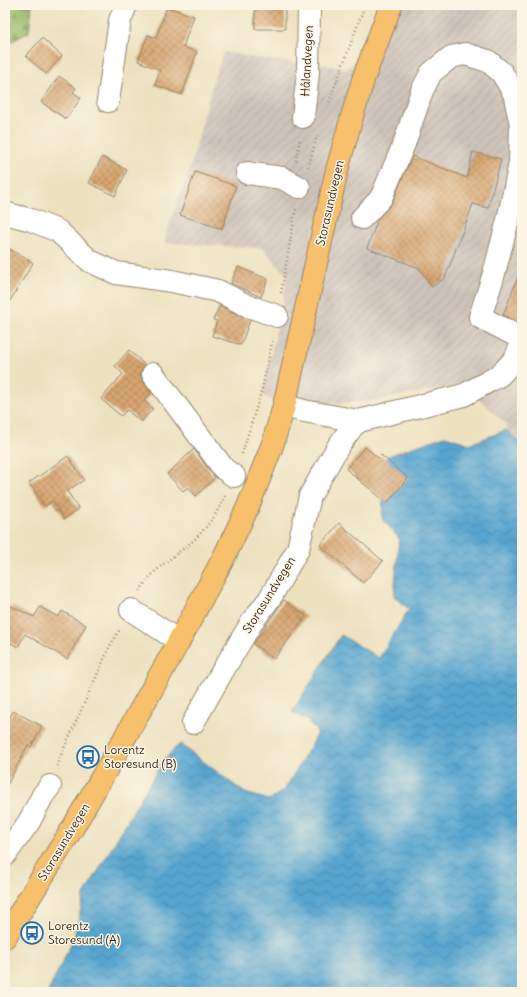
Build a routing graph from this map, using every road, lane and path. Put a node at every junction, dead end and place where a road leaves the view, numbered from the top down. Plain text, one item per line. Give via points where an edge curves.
1 (126, 5) edge
2 (309, 5) edge
3 (364, 5) edge
4 (391, 5) edge
5 (108, 101) dead end
6 (326, 108) dead end
7 (311, 123) junction
8 (247, 173) dead end
9 (299, 187) junction
10 (5, 213) edge
11 (362, 218) dead end
12 (277, 316) junction
13 (520, 348) edge
14 (153, 374) dead end
15 (284, 406) junction
16 (358, 421) junction
17 (234, 476) junction
18 (131, 610) junction
19 (179, 641) junction
20 (193, 723) dead end
21 (50, 786) joint
22 (5, 855) edge
23 (5, 937) edge

1 - 5 street via 120,20
2 - 7 street, Hålandvegen via 308,73
3 - 6 path
4 - 15 main road, Storasundvegen via 364,77 337,170
7 - 9 path via 306,172
7 - 9 path via 295,168
8 - 9 street via 282,178
9 - 12 path
10 - 12 street via 58,231 90,261 116,273 218,291 248,306
11 - 13 street via 382,198 431,73 451,58 465,54 488,61 502,73 514,93 521,125 521,140 520,163 508,220 480,317 515,335
12 - 17 path via 262,389
13 - 16 street via 500,375 464,395
14 - 17 street via 224,470
15 - 16 street
15 - 19 main road, Storasundvegen via 272,446 247,509
16 - 20 street, Storasundvegen via 339,445 310,496 298,549
17 - 18 path via 224,499 204,529 150,577
18 - 19 street
18 - 21 path via 110,646 60,754
19 - 23 main road, Storasundvegen via 72,828
21 - 22 street via 29,822

